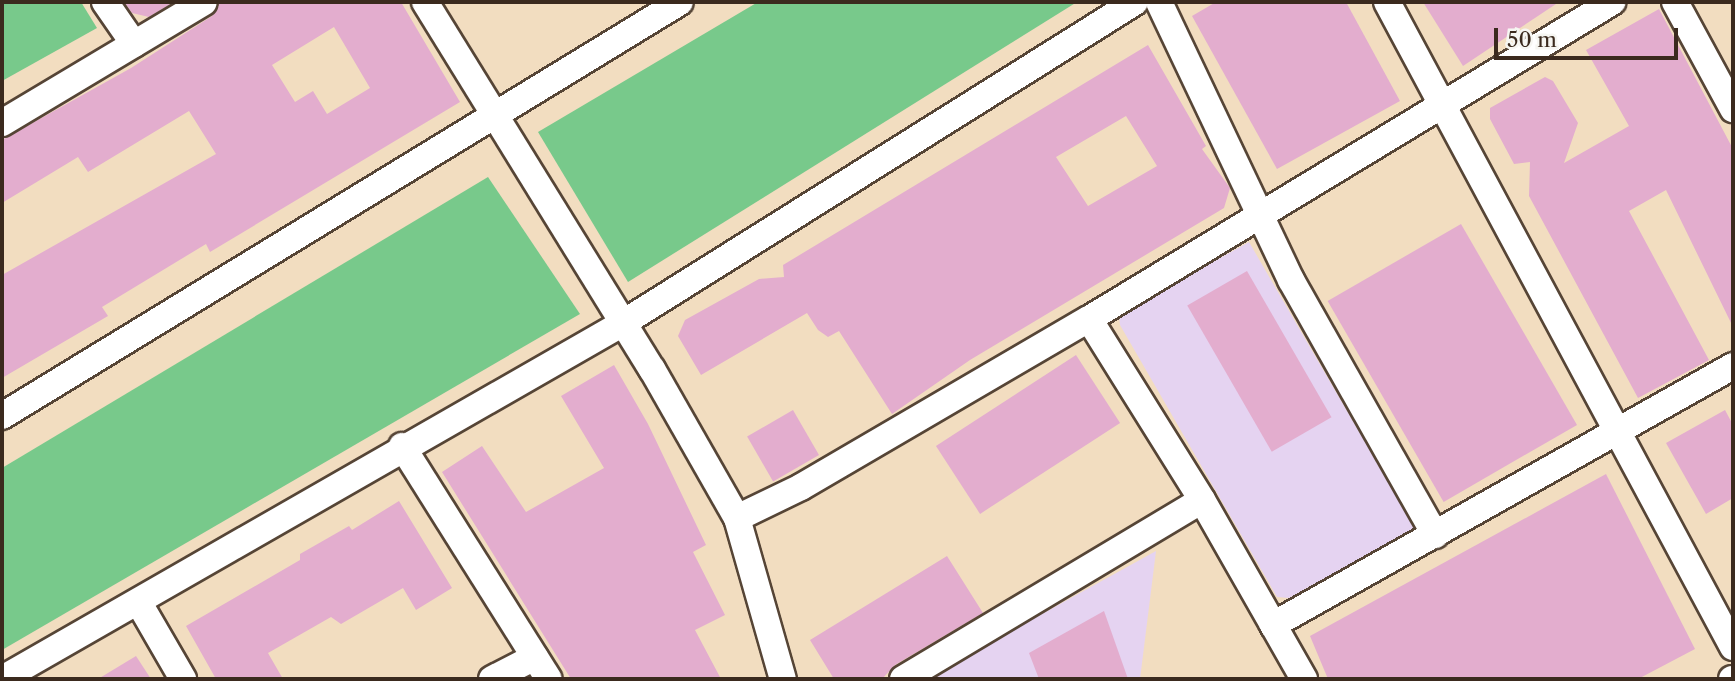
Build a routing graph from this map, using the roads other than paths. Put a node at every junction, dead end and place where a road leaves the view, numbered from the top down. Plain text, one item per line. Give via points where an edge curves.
1 (105, 2) edge
2 (204, 2) edge
3 (425, 2) edge
4 (680, 2) edge
5 (1135, 2) edge
6 (1159, 2) edge
7 (1387, 2) edge
8 (1612, 2) edge
9 (1675, 2) edge
10 (134, 44) junction
11 (1446, 104) junction
12 (1733, 108) edge
13 (494, 115) junction
14 (2, 123) edge
15 (1257, 214) junction
16 (1089, 319) junction
17 (623, 323) junction
18 (1733, 366) edge
19 (4, 411) edge
20 (1619, 430) junction
21 (402, 446) junction
22 (1202, 500) junction
23 (737, 518) junction
24 (1435, 535) junction
25 (139, 603) junction
26 (1273, 625) junction
27 (1733, 647) edge
28 (535, 657) junction
29 (2, 678) edge
30 (183, 679) edge
31 (492, 679) edge
32 (549, 679) edge
33 (783, 679) edge
34 (904, 679) edge
35 (1304, 679) edge

1 - 10 street
2 - 10 street
3 - 13 street
4 - 13 street
5 - 17 street
6 - 15 street
7 - 11 street
8 - 11 street
9 - 12 street
10 - 14 street
11 - 15 street
11 - 20 street
13 - 17 street
13 - 19 street
15 - 16 street
15 - 24 street
16 - 22 street
16 - 23 street via 801,487
17 - 21 street
17 - 23 street
18 - 20 street
20 - 24 street
20 - 27 street
21 - 25 street
21 - 28 street
22 - 26 street
22 - 34 street
23 - 33 street
24 - 26 street
25 - 29 street
25 - 30 street
26 - 35 street
28 - 31 street
28 - 32 street

